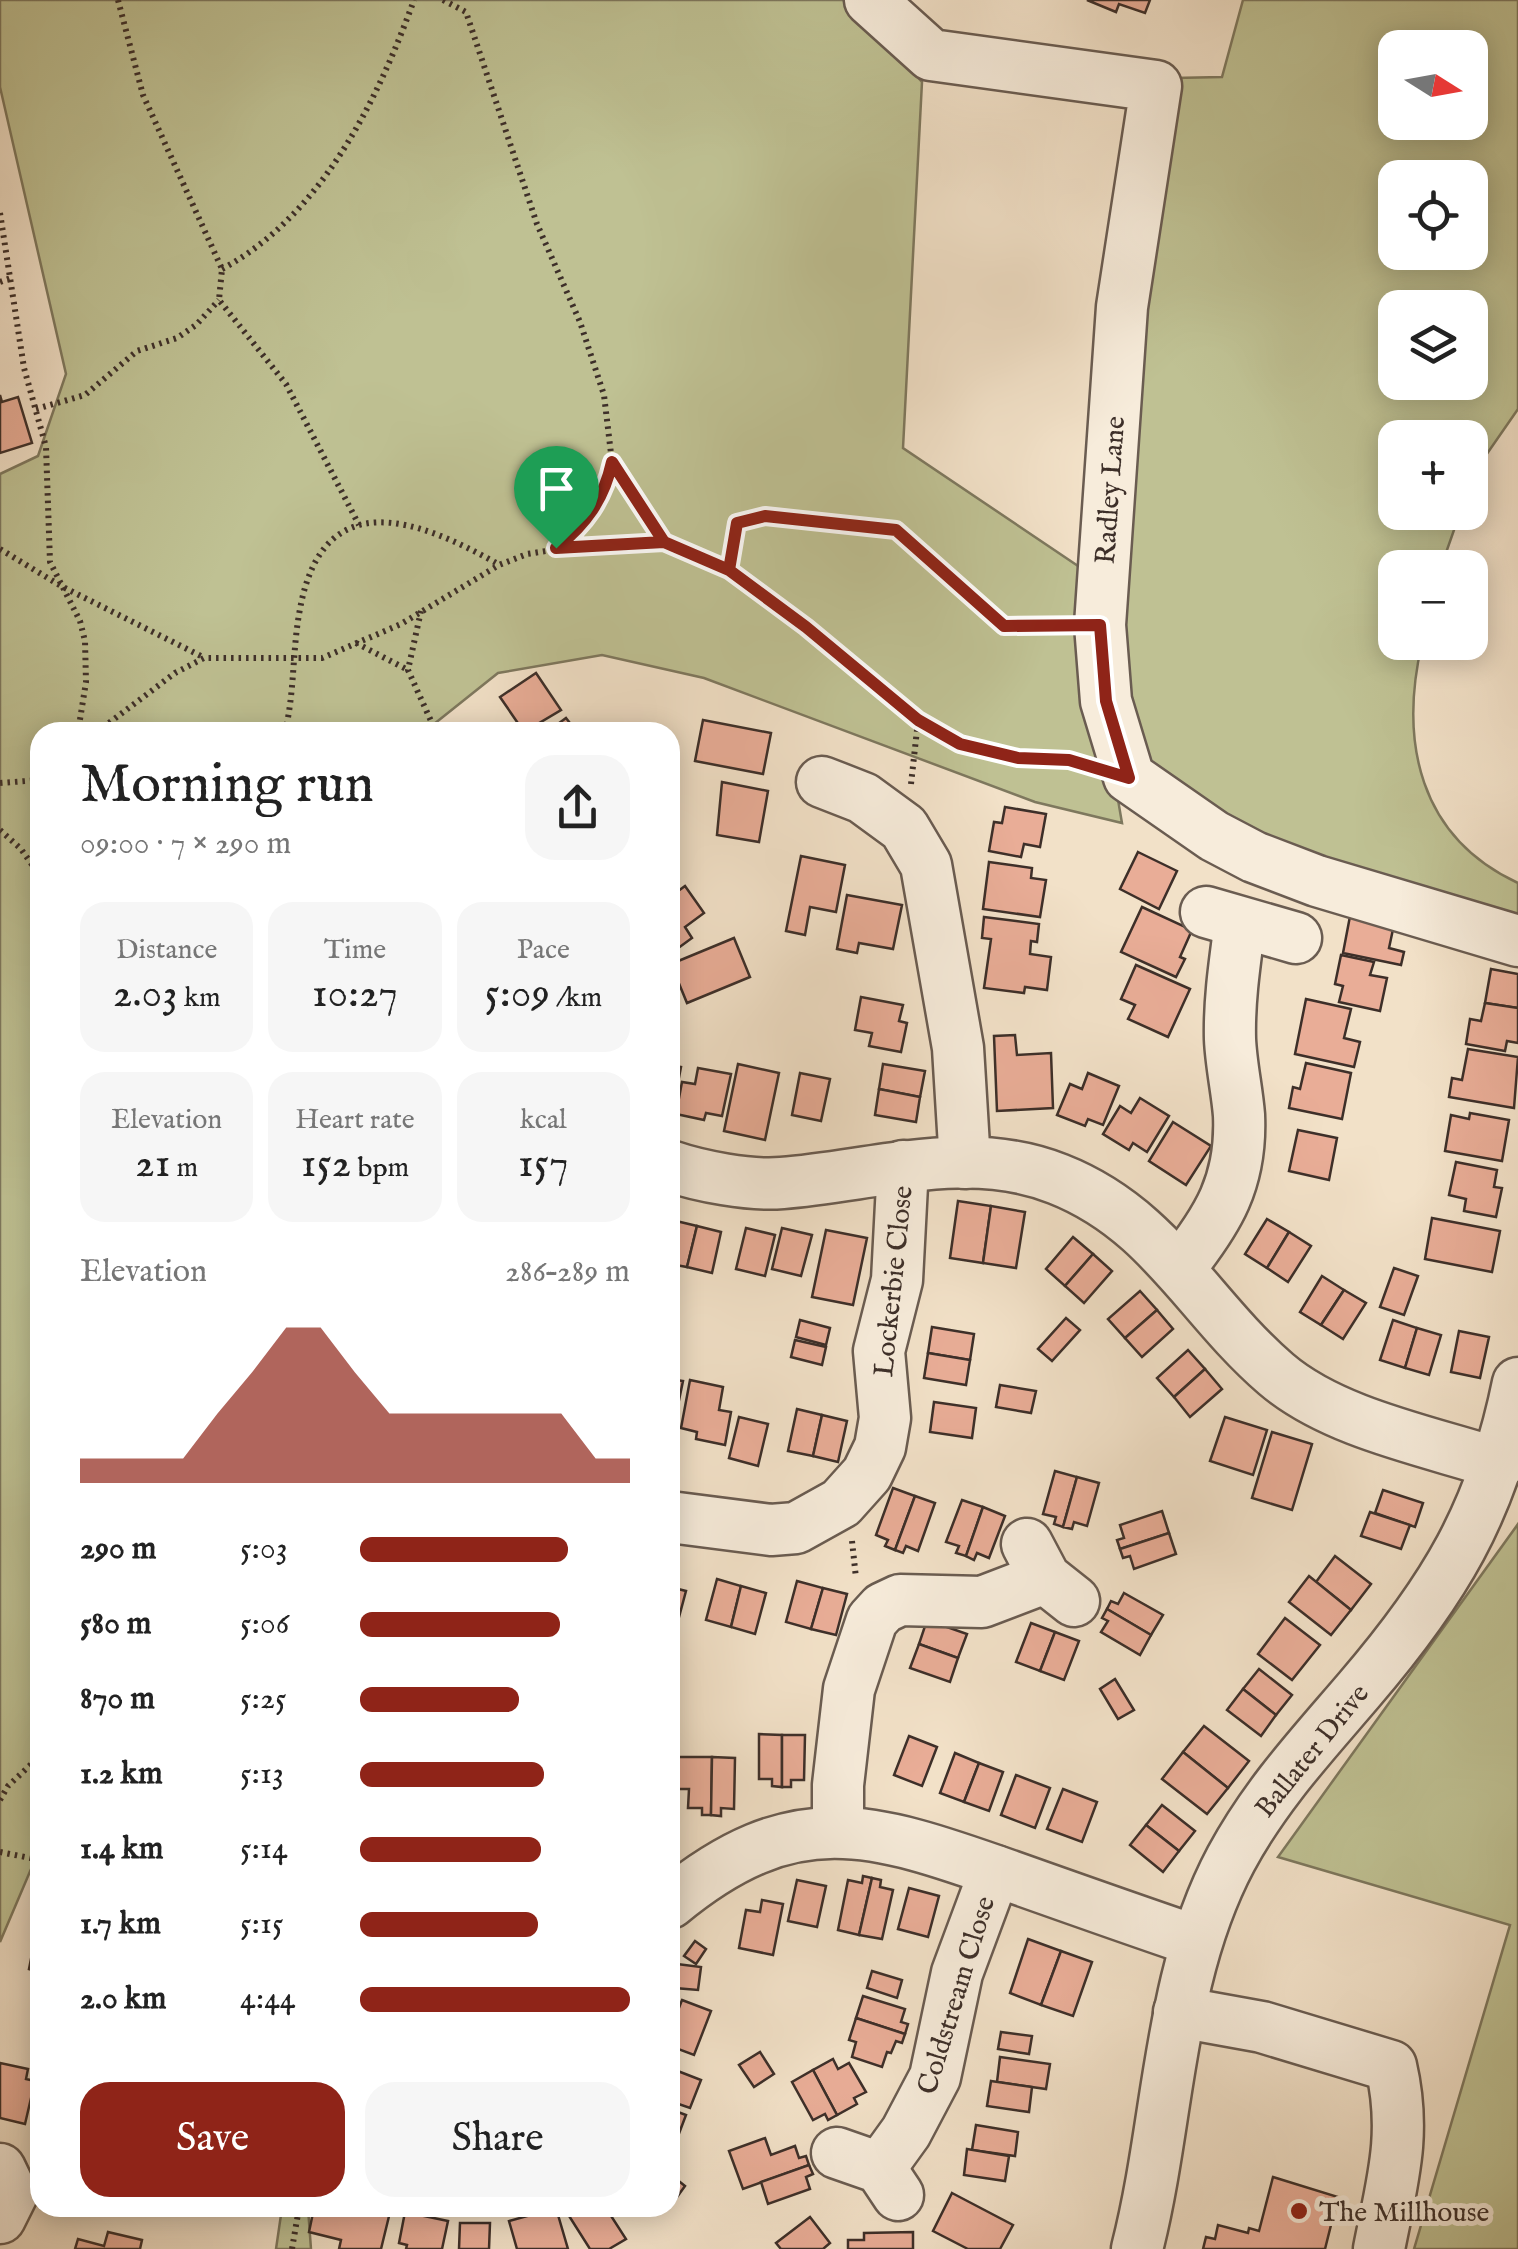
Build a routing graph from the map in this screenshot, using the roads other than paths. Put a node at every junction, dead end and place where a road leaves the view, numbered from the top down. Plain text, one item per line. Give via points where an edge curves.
1 (870, 0) edge
2 (822, 782) dead end
3 (1296, 938) dead end
4 (1518, 941) edge
5 (965, 1163) junction
6 (903, 1166) junction
7 (680, 1170) edge
8 (1179, 1269) junction
9 (1518, 1383) edge
10 (1499, 1464) junction
11 (680, 1518) edge
12 (1049, 1574) dead end
13 (838, 1832) junction
14 (995, 1871) junction
15 (680, 1879) edge
16 (1196, 1941) junction
17 (1180, 2012) junction
18 (872, 2172) dead end
19 (1150, 2199) junction
20 (1137, 2249) edge
21 (1154, 2249) edge
22 (1378, 2249) edge

1 - 4 street, Radley Lane via 931,55 1156,86 1122,307 1100,625 1106,701 1129,778 1254,857
2 - 5 street via 862,798 904,828 926,865 950,986
3 - 8 street via 1223,917 1239,1117 1230,1190 1222,1212
5 - 6 street, Lockerbie Close
5 - 8 street, Lockerbie Close via 1029,1169 1096,1196 1127,1216
6 - 7 street, Lockerbie Close via 778,1184
6 - 11 street, Lockerbie Close via 897,1280 880,1351 885,1418 868,1474 841,1503 796,1528
8 - 10 street, Lockerbie Close via 1298,1392
9 - 10 street, Ballater Drive
10 - 16 street, Ballater Drive via 1472,1529 1419,1614 1255,1815
12 - 13 street via 982,1602 900,1600 872,1620 849,1689
13 - 14 street, Coldstream Close via 896,1838
13 - 15 street, Coldstream Close via 781,1840
14 - 16 street, Coldstream Close
14 - 18 street, Coldstream Close via 957,1973 935,2078 906,2132
16 - 17 street, Ballater Drive
17 - 19 street, Ballater Drive
17 - 22 street via 1262,2027 1391,2066 1400,2136
19 - 20 street, Ballater Drive
19 - 21 street, Ballater Drive

